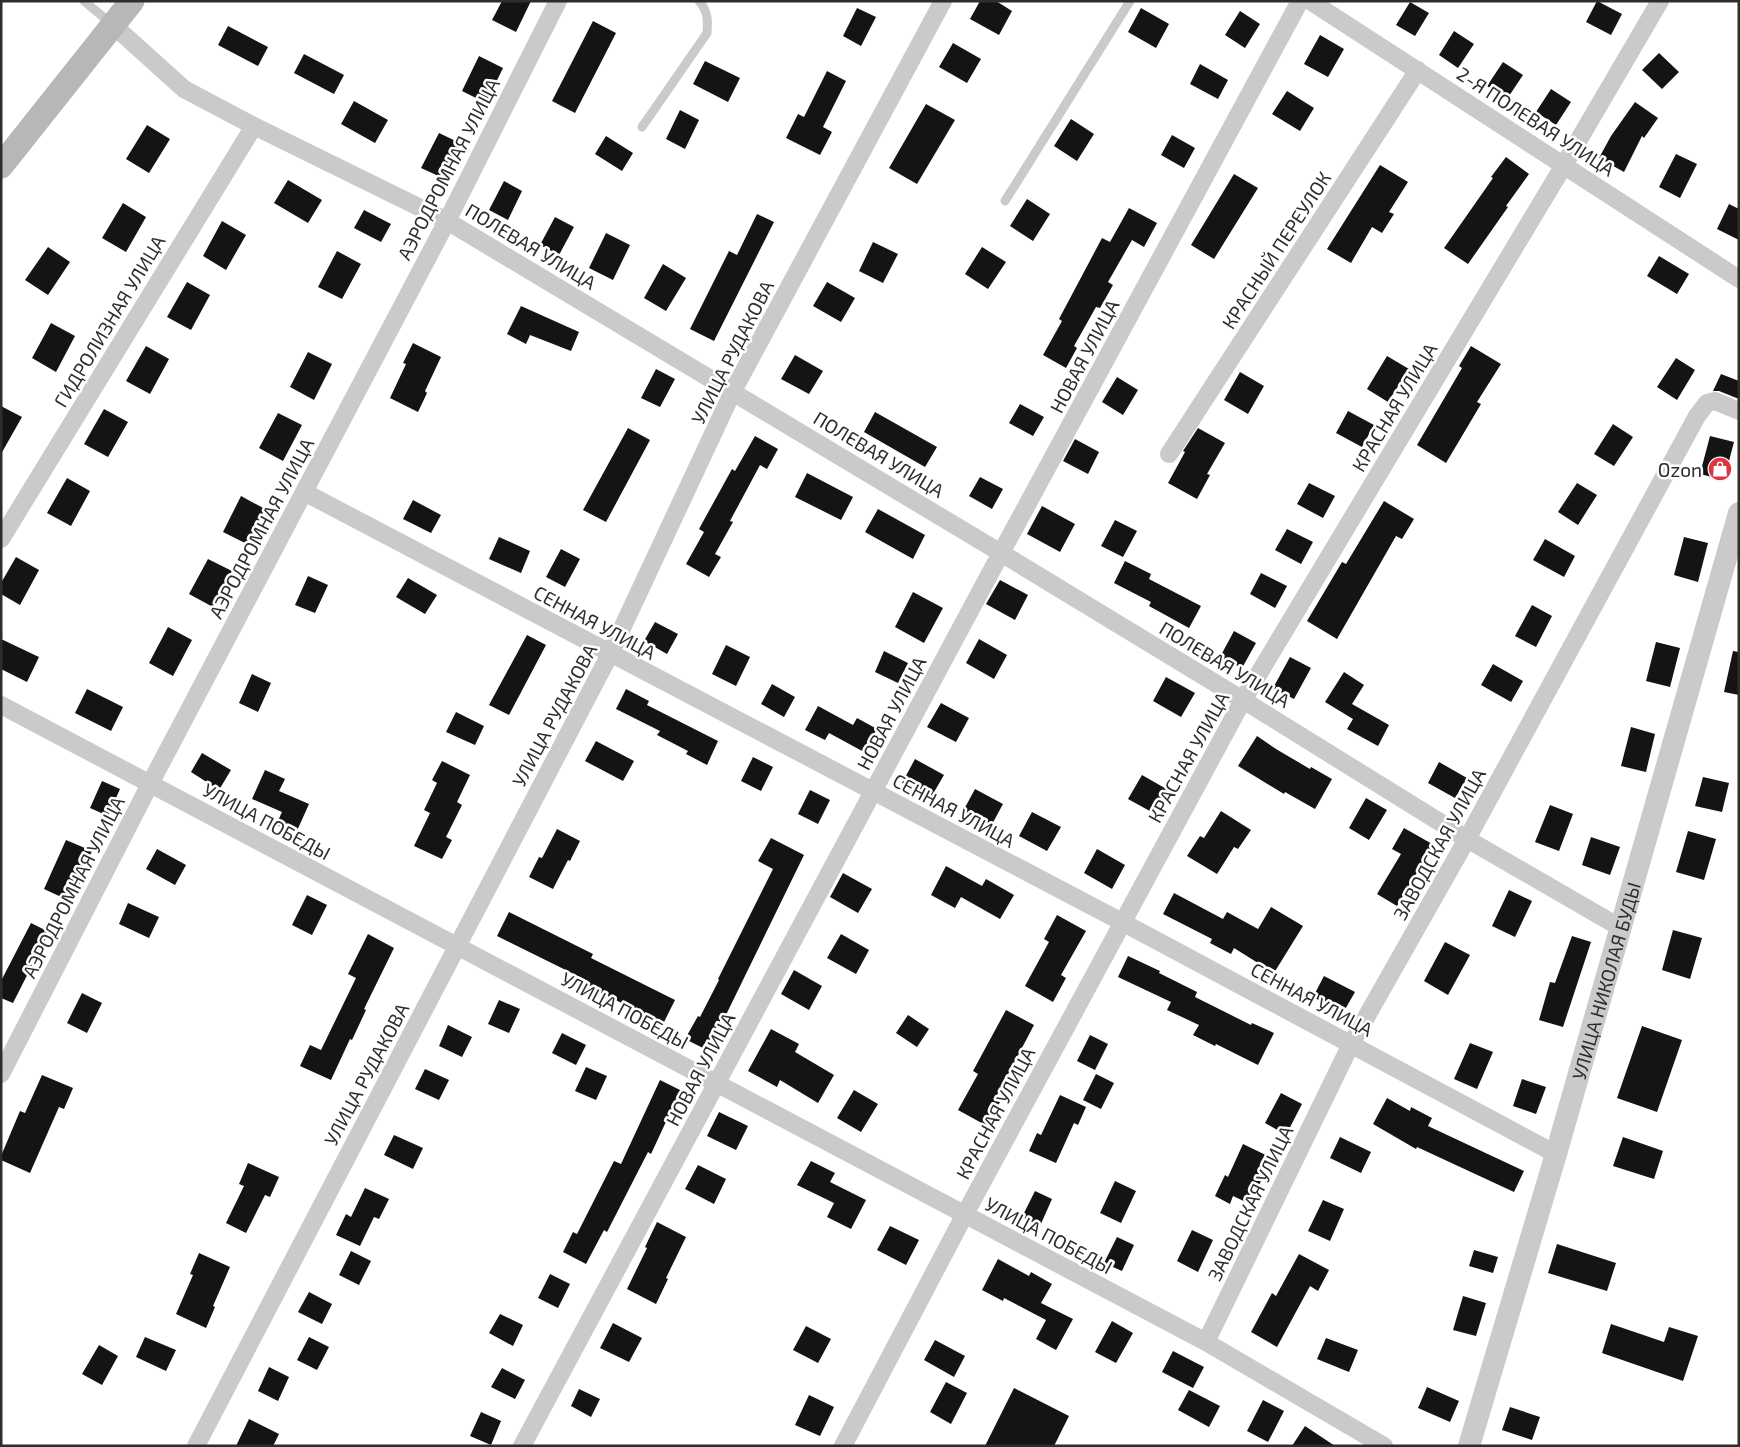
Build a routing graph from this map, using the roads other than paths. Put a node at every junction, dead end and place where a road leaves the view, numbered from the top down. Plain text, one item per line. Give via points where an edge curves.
1 (84, 1) edge
2 (132, 1) edge
3 (558, 1) edge
4 (699, 1) edge
5 (943, 1) edge
6 (1130, 1) edge
7 (1300, 1) edge
8 (1310, 1) edge
9 (1660, 1) edge
10 (113, 25) junction
11 (1418, 70) junction
12 (254, 126) junction
13 (642, 128) dead end
14 (1564, 165) junction
15 (1, 166) edge
16 (1005, 201) dead end
17 (447, 221) junction
18 (1739, 278) edge
19 (733, 391) junction
20 (1739, 411) edge
21 (1169, 454) dead end
22 (304, 492) junction
23 (1739, 513) edge
24 (1, 539) edge
25 (1001, 553) junction
26 (610, 654) junction
27 (1243, 700) junction
28 (1, 704) edge
29 (150, 784) junction
30 (873, 792) junction
31 (1467, 839) junction
32 (1122, 922) junction
33 (1622, 928) junction
34 (457, 945) junction
35 (1351, 1044) junction
36 (1, 1074) edge
37 (716, 1083) junction
38 (1556, 1154) junction
39 (964, 1214) junction
40 (1206, 1342) junction
41 (196, 1446) edge
42 (522, 1446) edge
43 (843, 1446) edge
44 (1384, 1446) edge
45 (1469, 1446) edge

1 - 10 lane
2 - 10 main road
3 - 17 street, АЭРОДРОМНАЯ УЛИЦА
4 - 13 lane via 708,19 706,33
5 - 19 street, УЛИЦА РУДАКОВА
6 - 16 lane
7 - 25 street, НОВАЯ УЛИЦА
8 - 11 street, 2-Я ПОЛЕВАЯ УЛИЦА
9 - 14 street, КРАСНАЯ УЛИЦА
10 - 12 street, ПОЛЕВАЯ УЛИЦА via 184,89
10 - 15 main road
11 - 14 street, 2-Я ПОЛЕВАЯ УЛИЦА
11 - 21 street, КРАСНЫЙ ПЕРЕУЛОК
12 - 17 street, ПОЛЕВАЯ УЛИЦА
12 - 24 street, ГИДРОЛИЗНАЯ УЛИЦА
14 - 18 street, 2-Я ПОЛЕВАЯ УЛИЦА
14 - 27 street, КРАСНАЯ УЛИЦА
17 - 19 street, ПОЛЕВАЯ УЛИЦА
17 - 22 street, АЭРОДРОМНАЯ УЛИЦА
19 - 25 street, ПОЛЕВАЯ УЛИЦА
19 - 26 street, УЛИЦА РУДАКОВА
20 - 31 street, ЗАВОДСКАЯ УЛИЦА via 1714,401 1702,408
22 - 26 street, СЕННАЯ УЛИЦА
22 - 29 street, АЭРОДРОМНАЯ УЛИЦА
23 - 33 street, УЛИЦА НИКОЛАЯ БУДЫ
25 - 27 street, ПОЛЕВАЯ УЛИЦА
25 - 30 street, НОВАЯ УЛИЦА
26 - 30 street, СЕННАЯ УЛИЦА
26 - 34 street, УЛИЦА РУДАКОВА
27 - 31 street, ПОЛЕВАЯ УЛИЦА
27 - 32 street, КРАСНАЯ УЛИЦА
28 - 29 street, УЛИЦА ПОБЕДЫ
29 - 34 street, УЛИЦА ПОБЕДЫ
29 - 36 street, АЭРОДРОМНАЯ УЛИЦА
30 - 32 street, СЕННАЯ УЛИЦА
30 - 37 street, НОВАЯ УЛИЦА
31 - 33 street, ПОЛЕВАЯ УЛИЦА
31 - 35 street, ЗАВОДСКАЯ УЛИЦА
32 - 35 street, СЕННАЯ УЛИЦА
32 - 39 street, КРАСНАЯ УЛИЦА
33 - 38 street, УЛИЦА НИКОЛАЯ БУДЫ
34 - 37 street, УЛИЦА ПОБЕДЫ
34 - 41 street, УЛИЦА РУДАКОВА
35 - 38 street, СЕННАЯ УЛИЦА
35 - 40 street, ЗАВОДСКАЯ УЛИЦА
37 - 39 street, УЛИЦА ПОБЕДЫ
37 - 42 street, НОВАЯ УЛИЦА
38 - 45 street, УЛИЦА НИКОЛАЯ БУДЫ
39 - 40 street, УЛИЦА ПОБЕДЫ
39 - 43 street, КРАСНАЯ УЛИЦА
40 - 44 street, УЛИЦА ПОБЕДЫ

